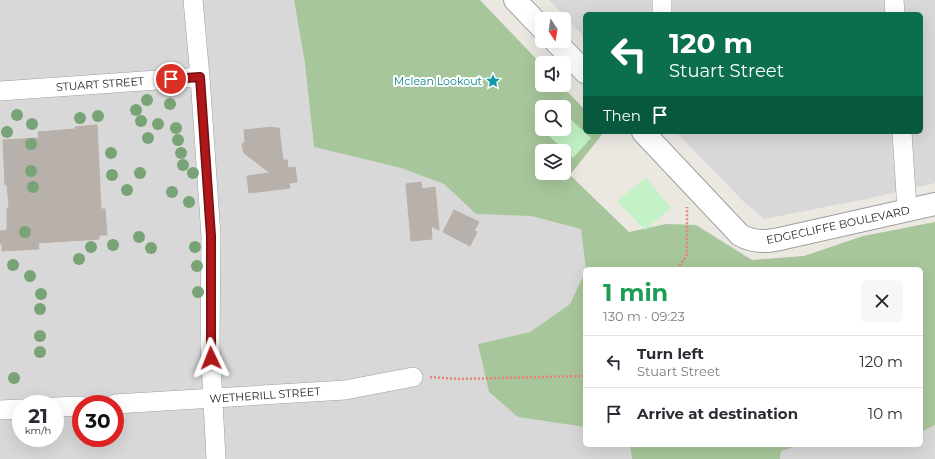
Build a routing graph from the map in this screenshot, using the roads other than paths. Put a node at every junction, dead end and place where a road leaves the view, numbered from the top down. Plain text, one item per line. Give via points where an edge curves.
1 (192, 0) edge
2 (515, 0) edge
3 (662, 0) edge
4 (894, 0) edge
5 (662, 12) edge
6 (895, 12) edge
7 (535, 21) edge
8 (562, 48) edge
9 (583, 70) edge
10 (200, 77) junction
11 (0, 91) edge
12 (645, 134) edge
13 (902, 134) edge
14 (935, 204) edge
15 (907, 210) junction
16 (413, 377) road end
17 (213, 398) junction
18 (124, 403) edge
19 (12, 409) edge
20 (0, 410) edge
21 (216, 459) edge

1 - 10 street
2 - 7 street
3 - 5 street
4 - 6 street
8 - 9 street
10 - 11 street, STUART STREET
10 - 17 street via 211,236 210,344
12 - 15 street, EDGECLIFFE BOULEVARD via 740,235 753,240 763,242 784,238
13 - 15 street
14 - 15 street, EDGECLIFFE BOULEVARD
16 - 17 street, WETHERILL STREET via 344,390
17 - 18 street, WETHERILL STREET
17 - 21 street
19 - 20 street

